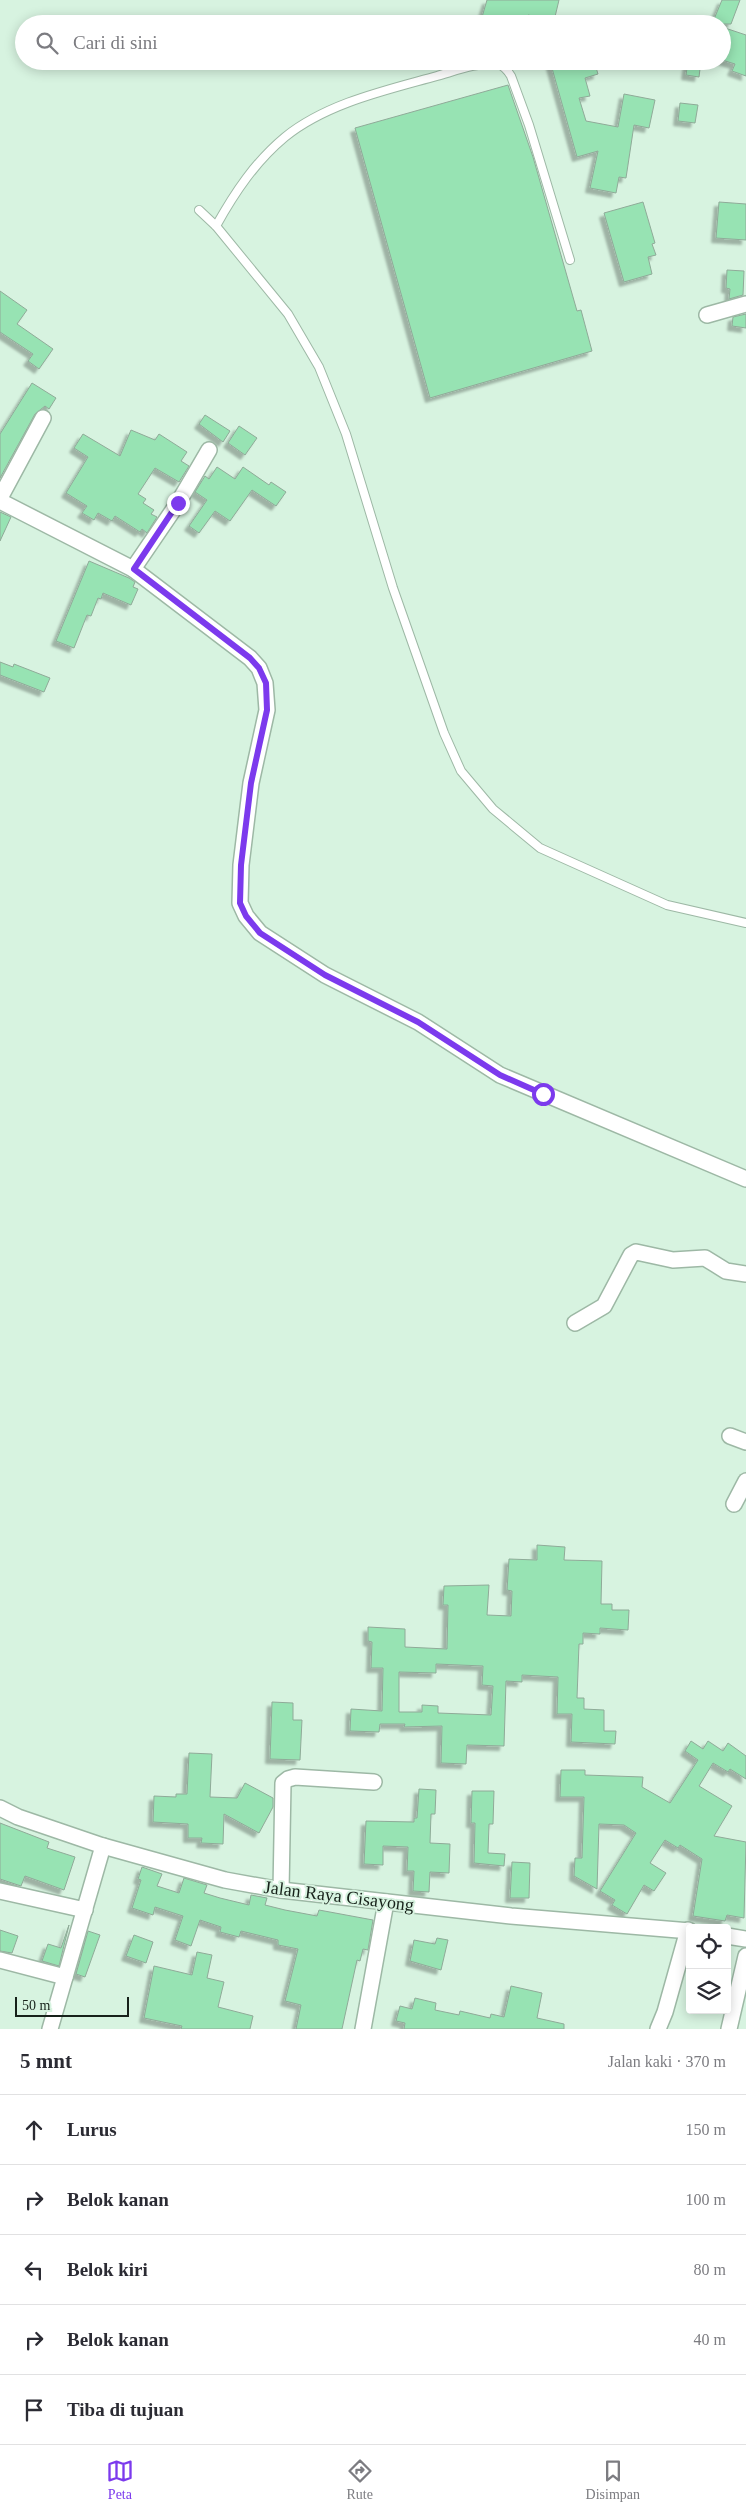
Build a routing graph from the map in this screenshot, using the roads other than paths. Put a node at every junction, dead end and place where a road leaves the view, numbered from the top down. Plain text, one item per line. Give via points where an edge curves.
1 (460, 70) edge
2 (508, 70) edge
3 (199, 210) dead end
4 (216, 226) junction
5 (570, 260) dead end
6 (746, 304) edge
7 (707, 315) dead end
8 (43, 418) dead end
9 (210, 450) dead end
10 (0, 500) edge
11 (134, 569) junction
12 (746, 923) edge
13 (746, 1179) edge
14 (746, 1274) edge
15 (575, 1322) dead end
16 (730, 1436) dead end
17 (746, 1442) edge
18 (746, 1481) edge
19 (734, 1504) dead end
20 (374, 1782) dead end
21 (0, 1808) edge
22 (103, 1846) junction
23 (281, 1890) junction
24 (0, 1891) edge
25 (386, 1902) junction
26 (84, 1910) junction
27 (686, 1930) edge
28 (731, 1937) edge
29 (746, 1939) edge
30 (686, 1940) edge
31 (746, 1956) edge
32 (0, 1960) edge
33 (65, 1977) junction
34 (50, 2029) edge
35 (363, 2029) edge
36 (658, 2029) edge
37 (729, 2029) edge

1 - 4 lane via 377,93 321,115 287,135 238,187
2 - 5 lane via 529,125
3 - 4 lane
4 - 12 lane via 288,314 319,367 346,434 393,588 440,724 461,771 493,809 540,848 667,905
6 - 7 street
8 - 10 street
9 - 11 street
10 - 11 street
11 - 13 street via 250,658 266,683 267,710 251,783 240,903 260,933 325,975 418,1022 500,1075
14 - 15 street via 726,1271 705,1258 673,1260 636,1252 630,1255 604,1306
16 - 17 street
18 - 19 street
20 - 23 street via 295,1777 283,1783
21 - 22 street, Jalan Raya Cisayong
22 - 23 street, Jalan Raya Cisayong via 224,1880
22 - 26 street
23 - 25 street, Jalan Raya Cisayong
24 - 26 street
25 - 27 street, Jalan Raya Cisayong
25 - 35 street
26 - 33 street
28 - 29 street
30 - 36 street
31 - 37 street
32 - 33 street
33 - 34 street

